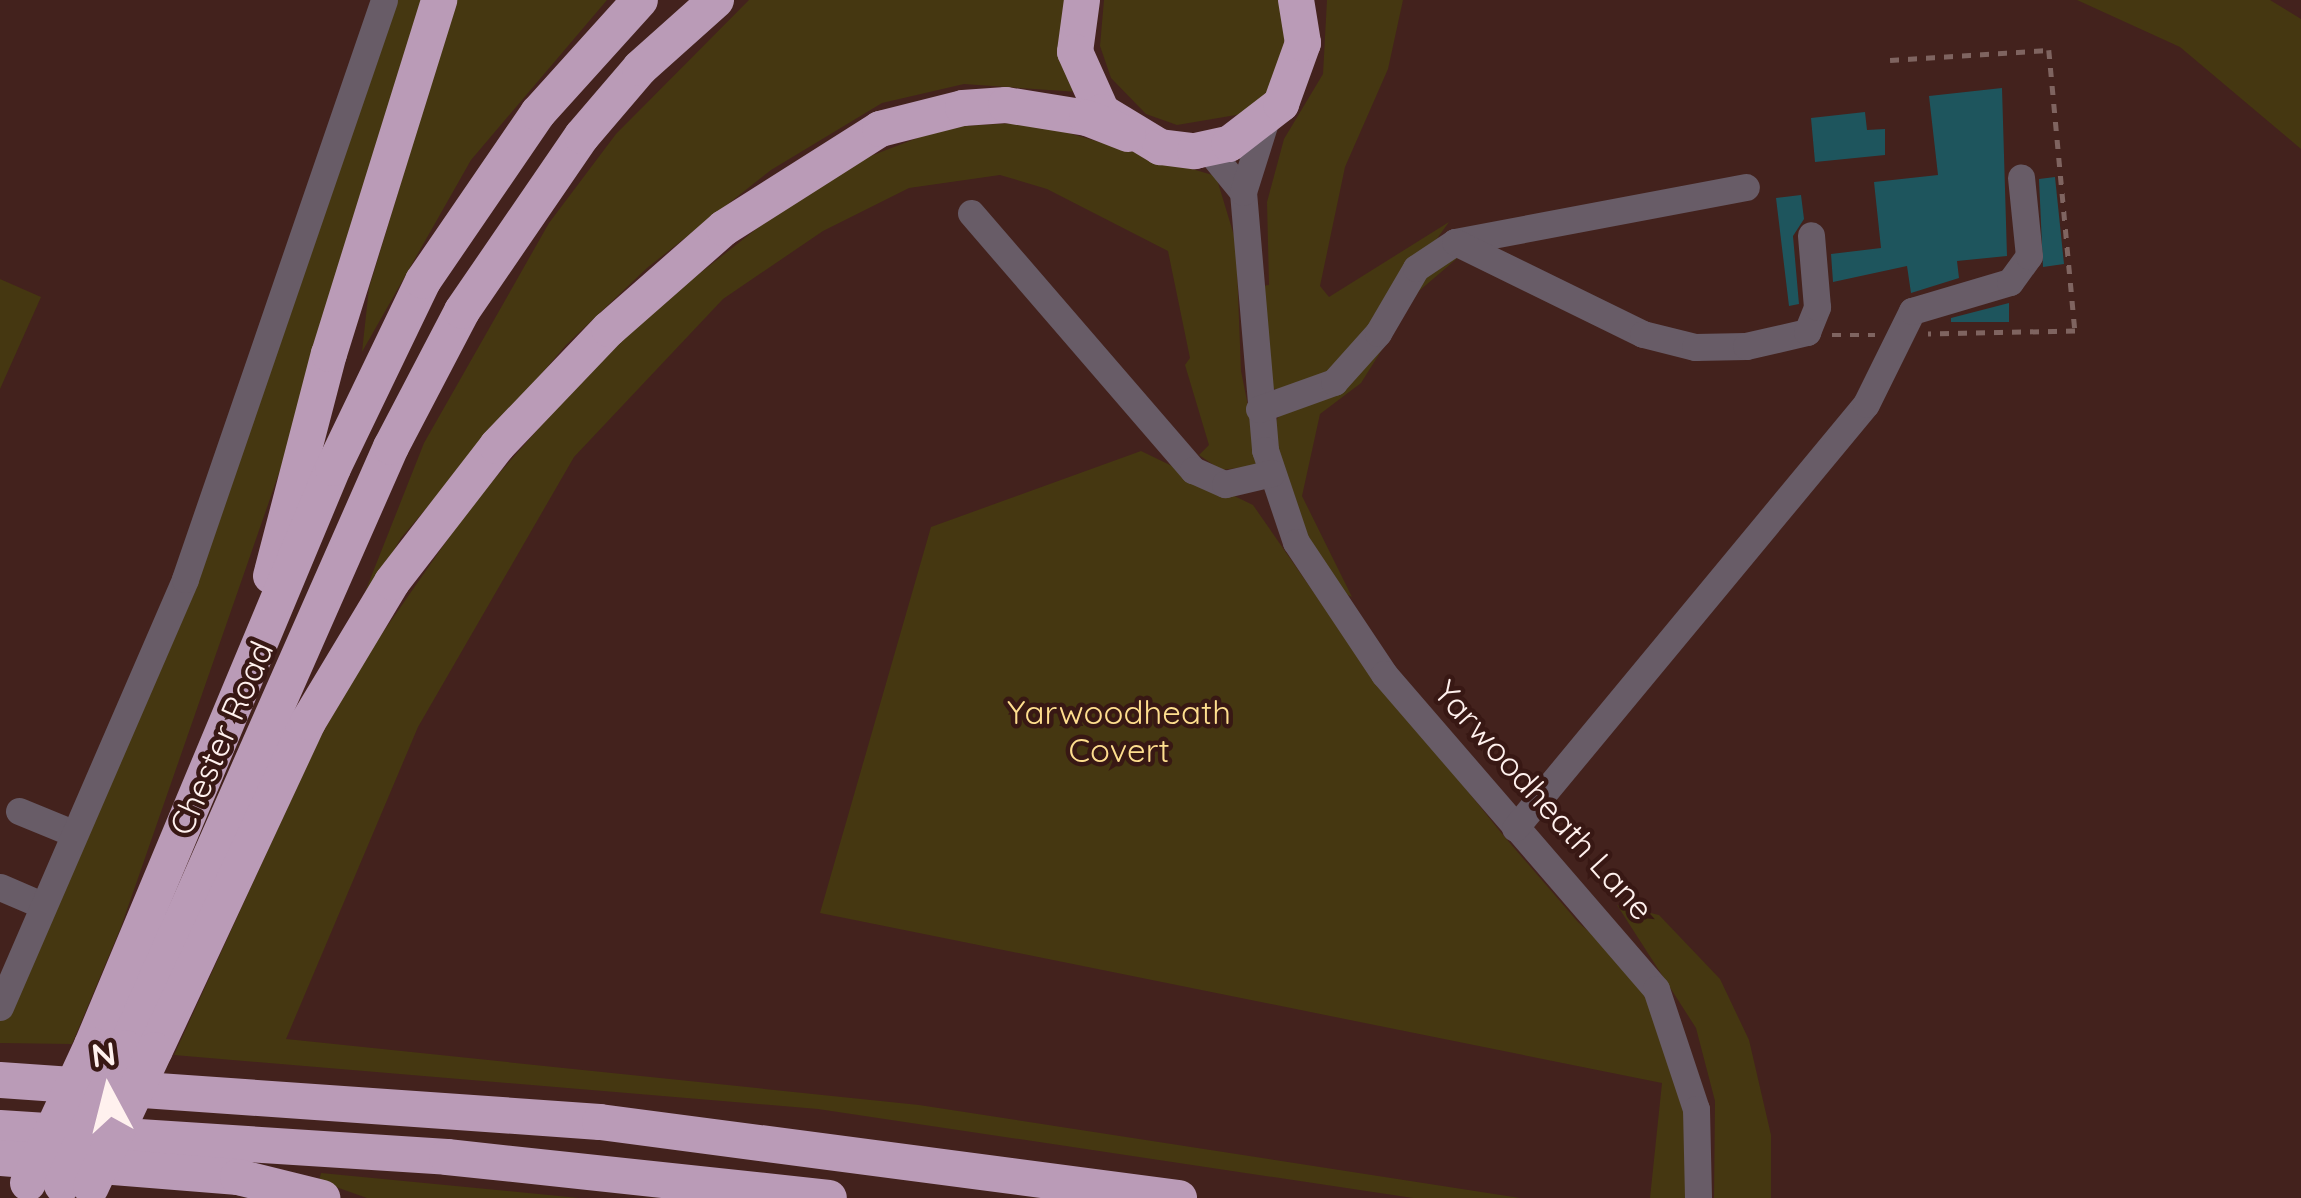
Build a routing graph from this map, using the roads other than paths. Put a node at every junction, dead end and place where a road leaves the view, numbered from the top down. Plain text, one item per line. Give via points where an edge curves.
1 (384, 0) edge
2 (439, 0) edge
3 (640, 0) edge
4 (716, 0) edge
5 (1082, 0) edge
6 (1296, 0) edge
7 (1266, 119) junction
8 (1128, 134) junction
9 (1208, 148) junction
10 (2021, 177) dead end
11 (1746, 187) dead end
12 (1244, 192) junction
13 (971, 213) dead end
14 (1811, 235) dead end
15 (1455, 242) junction
16 (1259, 409) junction
17 (1272, 473) junction
18 (268, 628) junction
19 (19, 811) dead end
20 (1515, 828) junction
21 (73, 833) junction
22 (0, 887) edge
23 (42, 905) junction
24 (0, 1007) edge
25 (124, 1048) junction
26 (0, 1080) edge
27 (0, 1128) edge
28 (0, 1158) edge
29 (57, 1191) edge
30 (322, 1198) edge
31 (829, 1198) edge
32 (1179, 1198) edge
33 (1698, 1198) edge

1 - 21 street via 185,579
2 - 18 highway via 272,557
3 - 18 highway, Chester Road via 538,113 423,281
4 - 25 highway, Chester Road via 640,68 582,136 462,311 391,447
5 - 8 highway via 1075,52 1084,84
6 - 7 highway via 1303,43 1296,75
7 - 9 highway
7 - 12 street, Yarwoodheath Lane
8 - 9 highway via 1160,148
8 - 25 highway via 1087,118 1006,105 943,111 880,130 743,214 608,329 497,446 392,582
9 - 12 street
10 - 20 street via 2029,256 2010,283 1935,298 1912,311 1866,404
11 - 15 street
12 - 16 street, Yarwoodheath Lane
13 - 17 street via 1193,470 1225,484
14 - 15 street via 1817,307 1799,335 1695,347 1643,334
15 - 16 street via 1416,268 1378,333 1334,382
16 - 17 street, Yarwoodheath Lane
17 - 20 street, Yarwoodheath Lane via 1296,542 1329,599
18 - 25 highway, Chester Road
19 - 21 street
20 - 33 street, Yarwoodheath Lane via 1656,988 1696,1109
21 - 23 street
22 - 23 street
23 - 24 street
25 - 29 highway, bridge
25 - 29 highway, Chester Road, bridge
26 - 32 highway via 600,1122
27 - 31 highway via 447,1157
28 - 30 highway via 238,1177

